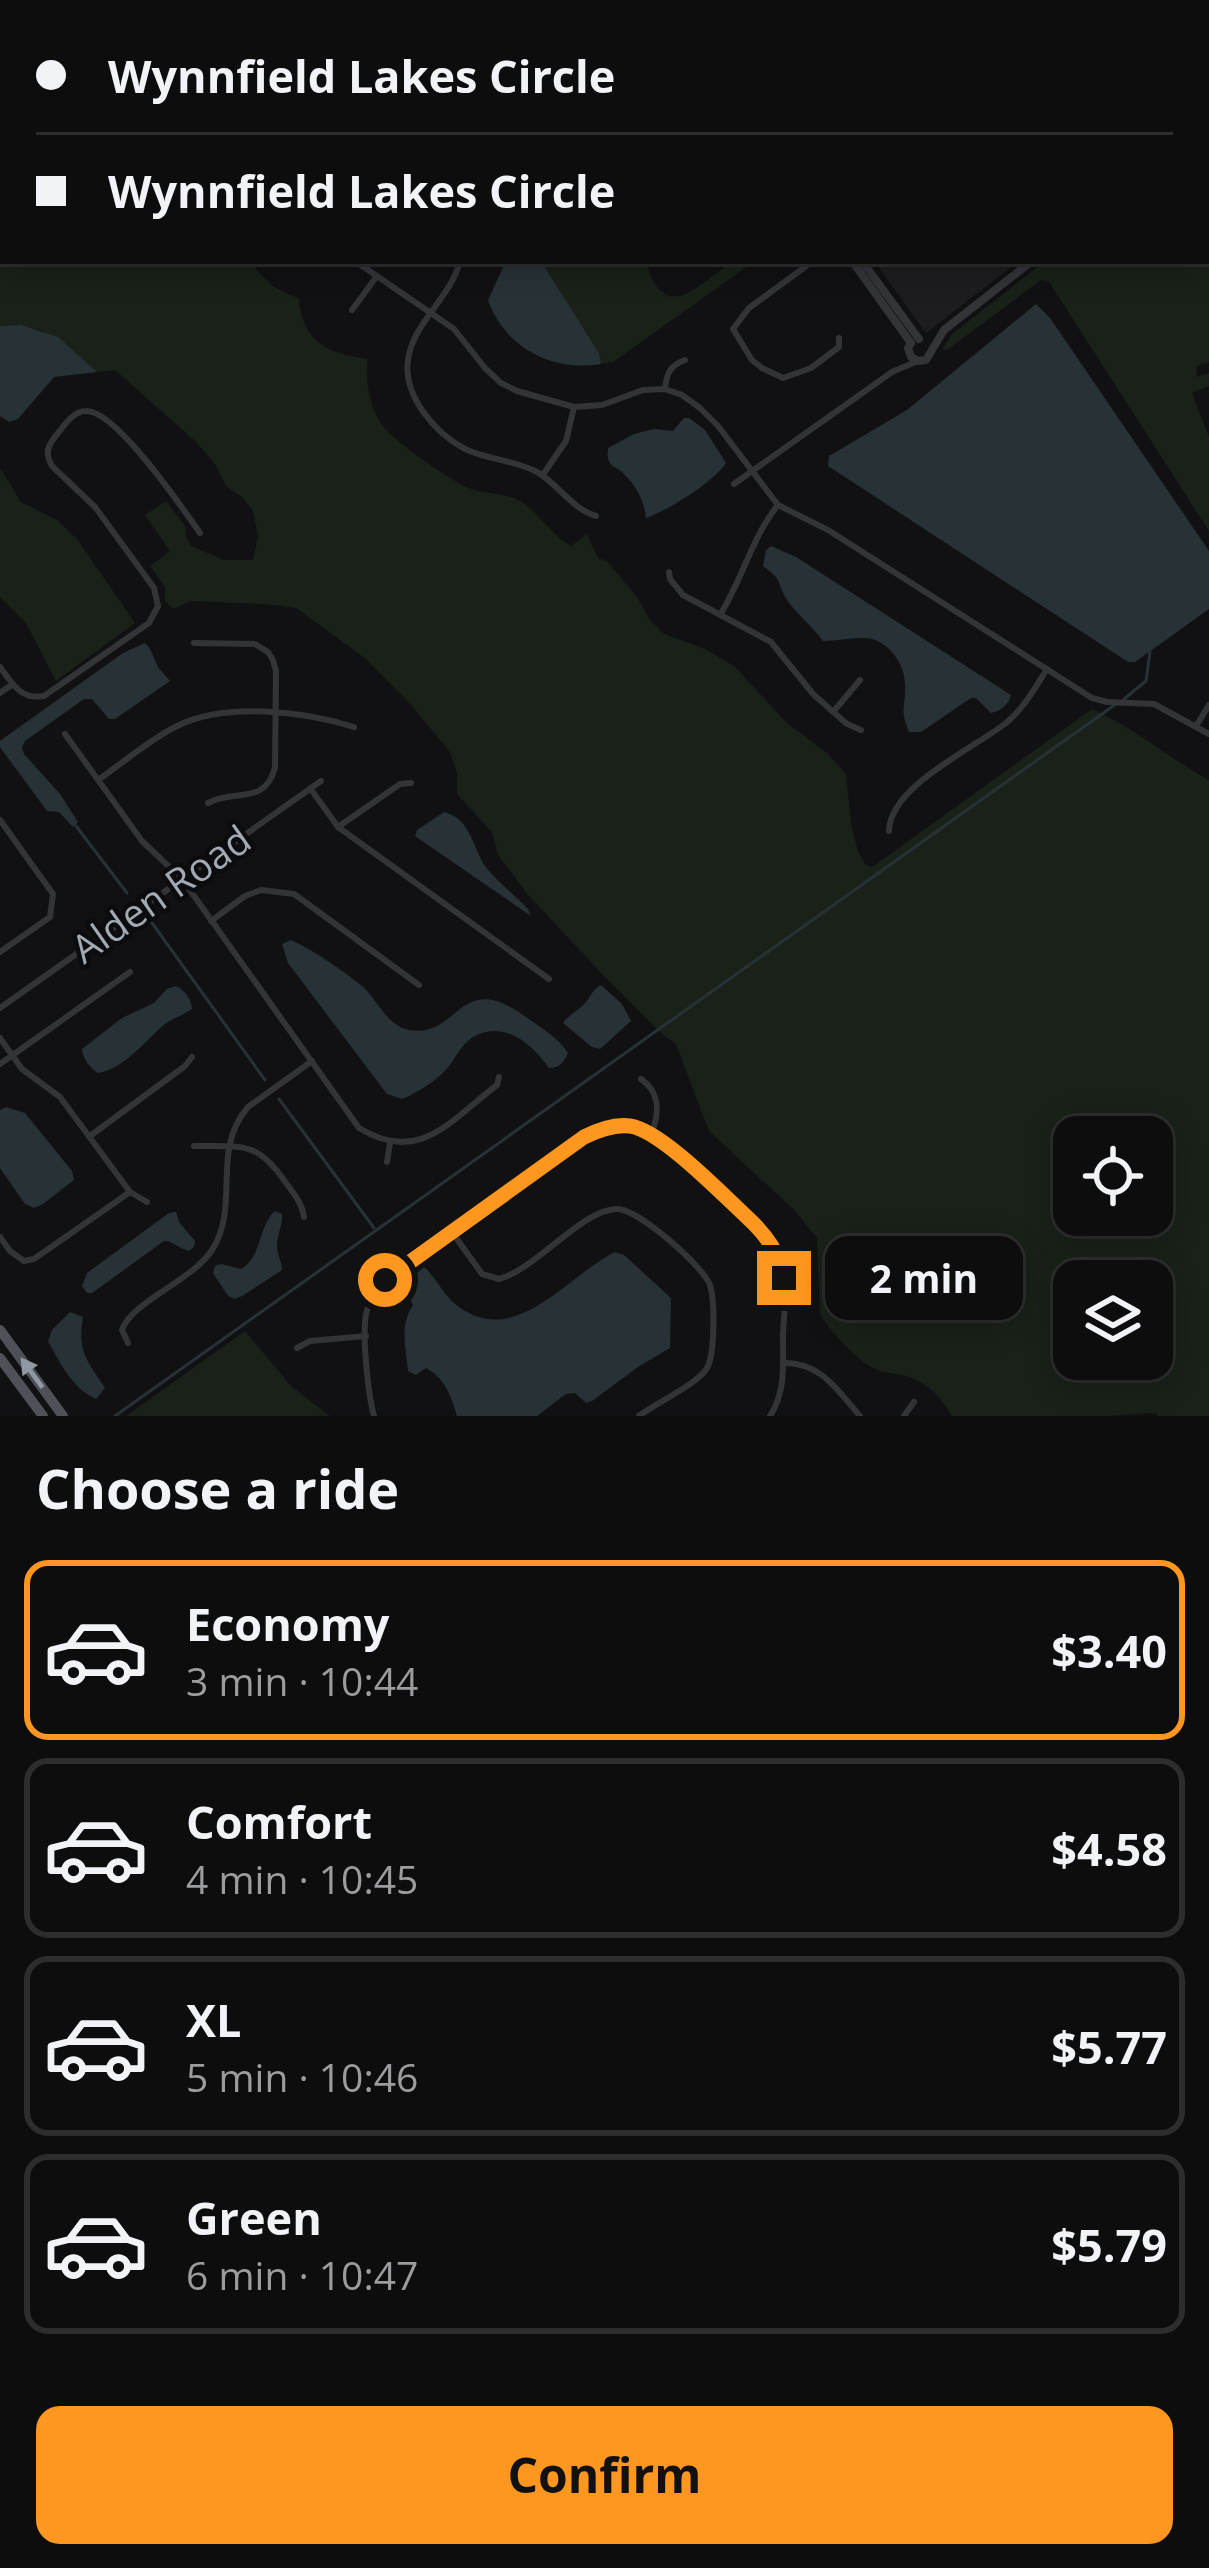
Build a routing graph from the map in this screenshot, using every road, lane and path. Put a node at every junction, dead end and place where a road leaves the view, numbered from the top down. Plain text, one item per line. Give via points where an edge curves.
1 (360, 264) edge
2 (459, 264) edge
3 (809, 264) edge
4 (854, 264) edge
5 (864, 264) edge
6 (1028, 264) edge
7 (377, 276) junction
8 (352, 310) dead end
9 (432, 311) junction
10 (944, 330) junction
11 (839, 338) dead end
12 (916, 343) junction
13 (932, 348) junction
14 (685, 360) dead end
15 (918, 361) junction
16 (892, 372) junction
17 (665, 389) junction
18 (574, 407) junction
19 (753, 471) junction
20 (542, 475) junction
21 (734, 484) dead end
22 (778, 505) junction
23 (596, 516) dead end
24 (200, 533) dead end
25 (669, 572) dead end
26 (720, 613) junction
27 (194, 643) dead end
28 (0, 667) edge
29 (1047, 669) junction
30 (860, 680) dead end
31 (13, 684) junction
32 (0, 693) edge
33 (1209, 705) edge
34 (832, 712) junction
35 (275, 714) junction
36 (1196, 726) junction
37 (354, 727) dead end
38 (860, 730) dead end
39 (65, 734) dead end
40 (1209, 734) edge
41 (98, 780) junction
42 (321, 781) dead end
43 (411, 783) dead end
44 (310, 788) junction
45 (208, 803) dead end
46 (0, 820) edge
47 (338, 827) junction
48 (889, 831) dead end
49 (182, 879) junction
50 (211, 921) junction
51 (0, 952) edge
52 (130, 972) dead end
53 (549, 979) dead end
54 (419, 985) dead end
55 (0, 1008) edge
56 (0, 1038) edge
57 (12, 1056) junction
58 (192, 1057) dead end
59 (312, 1061) junction
60 (0, 1064) edge
61 (499, 1077) dead end
62 (640, 1079) dead end
63 (651, 1134) junction
64 (90, 1136) junction
65 (390, 1143) junction
66 (194, 1146) dead end
67 (227, 1147) junction
68 (387, 1162) dead end
69 (130, 1192) junction
70 (147, 1202) dead end
71 (304, 1217) dead end
72 (452, 1232) junction
73 (0, 1237) edge
74 (0, 1330) edge
75 (366, 1336) junction
76 (128, 1343) dead end
77 (297, 1348) dead end
78 (0, 1358) edge
79 (783, 1363) junction
80 (914, 1402) dead end
81 (43, 1416) edge
82 (63, 1416) edge
83 (374, 1416) edge
84 (639, 1416) edge
85 (770, 1416) edge
86 (860, 1416) edge
87 (904, 1416) edge

1 - 7 street
2 - 9 street
3 - 11 street via 733,329 752,359 783,378 811,368 839,347
4 - 12 street
5 - 12 street
6 - 10 street
7 - 8 street
7 - 9 street
9 - 18 street via 501,383
9 - 20 street via 408,360 408,380 425,414 463,448
10 - 12 street
10 - 13 street
12 - 13 street
12 - 15 street
12 - 16 street
13 - 15 street
14 - 17 street via 673,364
15 - 16 street
16 - 19 street
17 - 18 street
17 - 19 street via 700,408
18 - 20 street via 566,441
19 - 21 street
19 - 22 street
20 - 23 street
22 - 26 street
22 - 29 street
24 - 31 street via 149,461 97,413 74,415 48,445 47,458 95,507 154,588 158,606 149,623 44,696 27,697
25 - 26 street via 683,595
26 - 34 street via 770,642
27 - 35 street via 255,644 268,652
28 - 31 street
29 - 36 street via 1095,699 1154,704
29 - 48 street via 1006,723 902,798
30 - 34 street
31 - 32 street
33 - 36 street
34 - 38 street
35 - 37 street
35 - 41 street via 201,717
35 - 45 street via 267,786
36 - 40 street
39 - 41 street
41 - 49 street
42 - 44 street, Alden Road
43 - 47 street
44 - 47 street
44 - 49 street, Alden Road
46 - 51 street via 53,893 50,917
47 - 53 street
49 - 50 street
49 - 55 street, Alden Road
50 - 54 street via 261,890 294,894
50 - 59 street
52 - 57 street
56 - 57 street
57 - 60 street
57 - 64 street
58 - 64 street
59 - 65 street via 359,1128
59 - 67 street via 248,1107
61 - 65 street via 432,1134
62 - 63 street via 657,1102
63 - 72 street via 630,1126 597,1130
63 - 79 street via 775,1250 784,1278
64 - 69 street
65 - 68 street
66 - 67 street
67 - 71 street via 264,1155
67 - 76 street via 214,1246 192,1272 128,1317
69 - 70 street
69 - 73 street via 34,1259 24,1261
72 - 75 street via 381,1284 366,1312
72 - 84 street via 482,1274 499,1280 593,1217 620,1209 694,1264 712,1294 710,1364
82 -> 74 main road
75 - 77 street
75 - 83 street
78 - 81 main road
79 - 85 street
79 - 86 street via 810,1365
80 - 87 street

